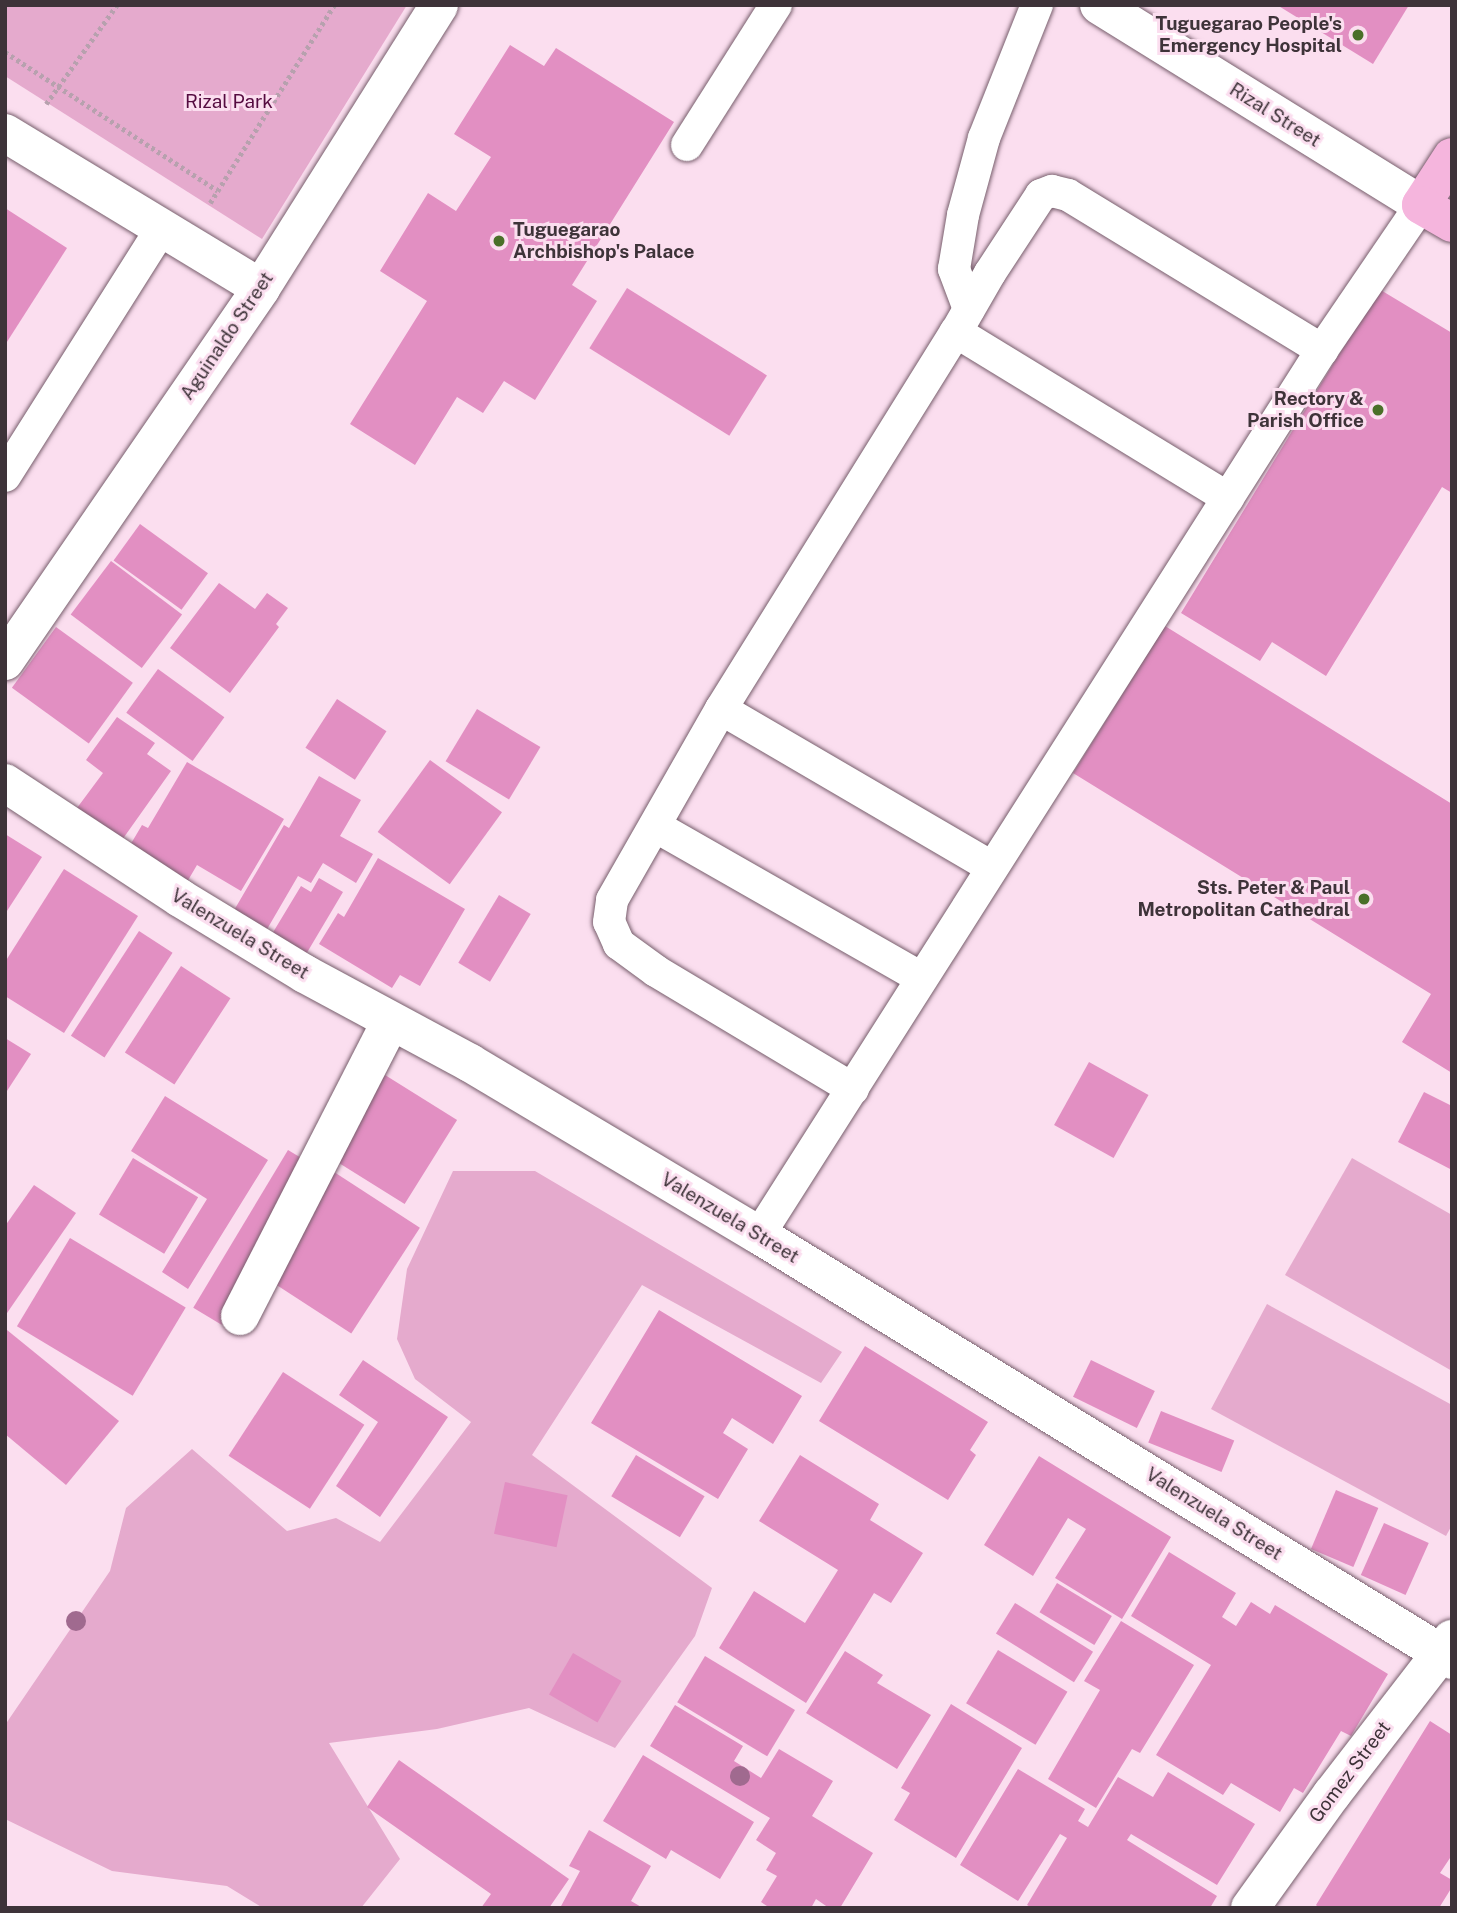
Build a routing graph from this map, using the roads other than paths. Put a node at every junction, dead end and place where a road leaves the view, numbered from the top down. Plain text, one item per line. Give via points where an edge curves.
1 (439, 5) edge
2 (776, 5) edge
3 (1037, 5) edge
4 (1099, 5) edge
5 (13, 138) edge
6 (687, 145) dead end
7 (1452, 157) edge
8 (1436, 214) edge
9 (173, 235) junction
10 (261, 288) junction
11 (962, 320) junction
12 (1322, 350) junction
13 (5, 476) edge
14 (1228, 498) junction
15 (5, 661) edge
16 (721, 709) junction
17 (5, 783) edge
18 (655, 826) junction
19 (991, 867) junction
20 (922, 978) junction
21 (391, 1021) junction
22 (853, 1089) junction
23 (759, 1235) junction
24 (240, 1316) dead end
25 (1448, 1651) edge
26 (1250, 1908) edge

1 - 10 street, Aguinaldo Street
2 - 6 lane
3 - 11 lane via 984,138 963,215 954,269
4 - 8 street, Rizal Street
5 - 9 street
7 - 8 main road
8 - 12 lane
9 - 10 street
9 - 13 lane
10 - 15 street, Aguinaldo Street
11 - 12 lane via 1041,195 1052,191 1068,195
11 - 14 lane
11 - 16 lane
12 - 14 lane
14 - 19 lane
16 - 18 lane
16 - 19 lane
17 - 21 street, Valenzuela Street via 180,898
18 - 20 lane
18 - 22 lane via 612,900 609,922 619,944
19 - 20 lane
20 - 22 lane
21 - 23 street, Valenzuela Street
21 - 24 street
22 - 23 lane
23 - 25 street, Valenzuela Street
25 - 26 street, Gomez Street via 1332,1794

